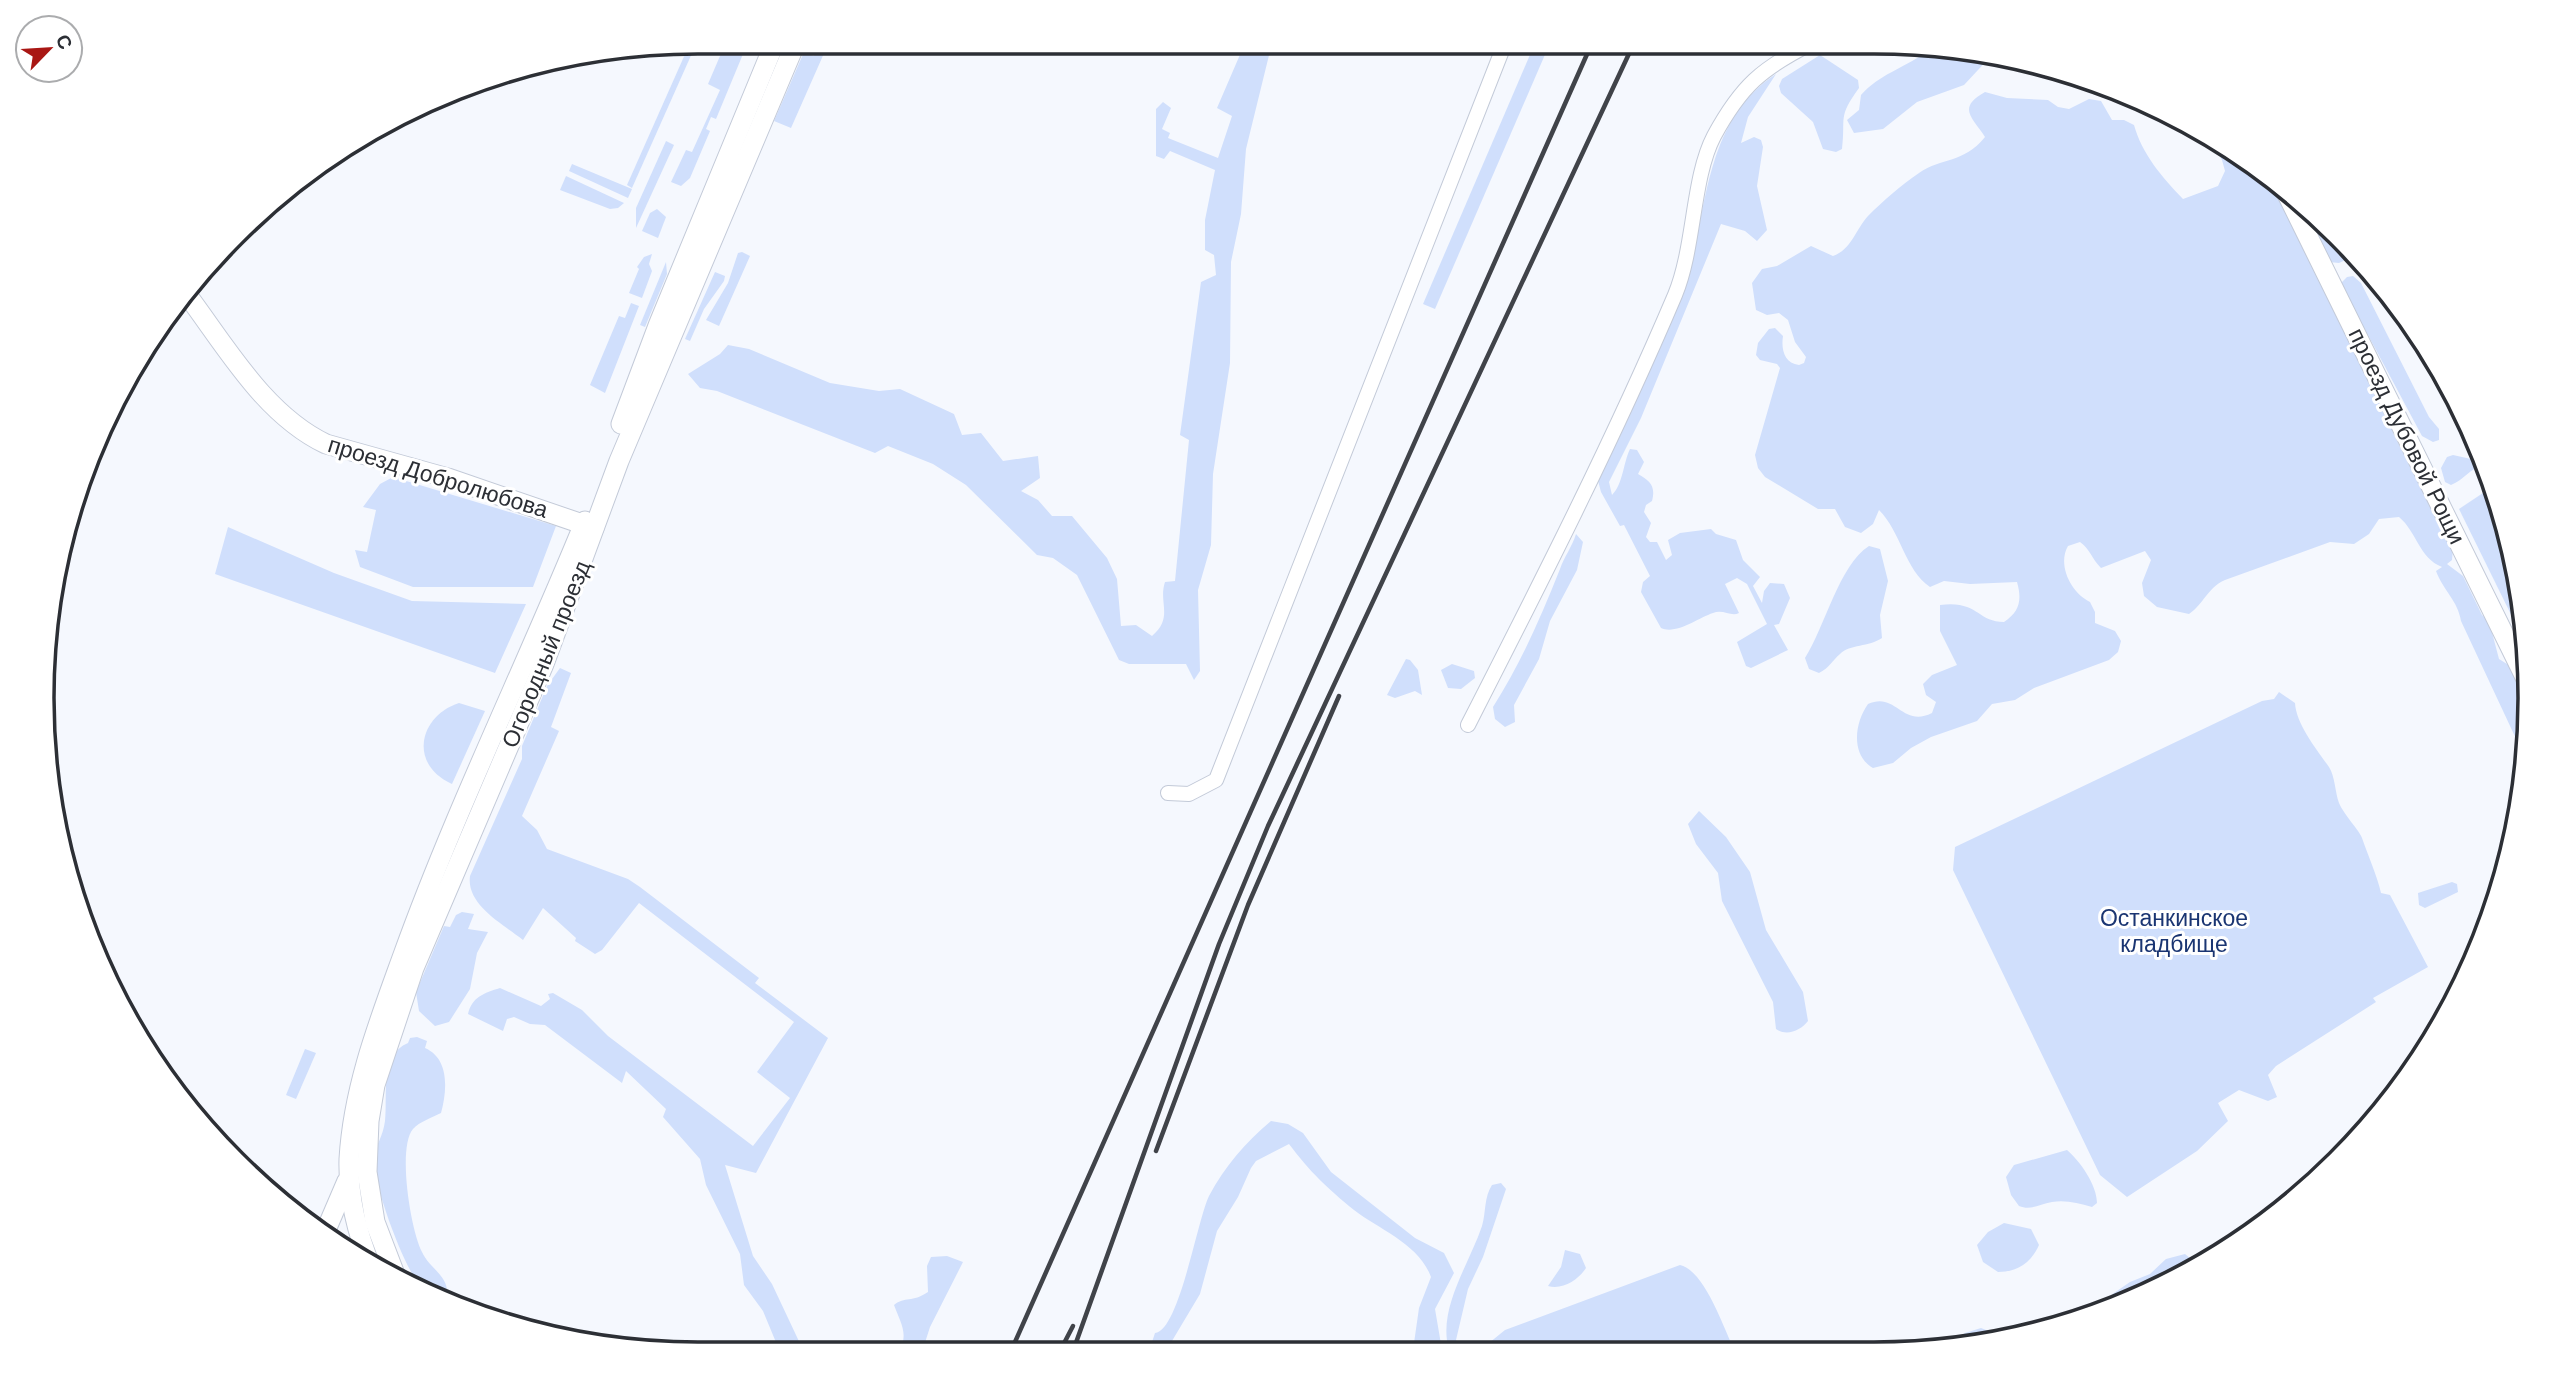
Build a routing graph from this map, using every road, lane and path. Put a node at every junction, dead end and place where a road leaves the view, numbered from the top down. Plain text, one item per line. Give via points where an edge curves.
1 (770, 54) edge
2 (791, 54) edge
3 (1501, 54) edge
4 (1792, 54) edge
5 (2296, 212) edge
6 (192, 301) edge
7 (590, 526) junction
8 (2516, 659) edge
9 (1468, 725) dead end
10 (1168, 793) dead end
11 (369, 1121) junction
12 (349, 1176) junction
13 (332, 1227) edge
14 (343, 1235) edge
15 (367, 1239) junction
16 (369, 1251) edge
17 (383, 1259) edge

1 - 7 main road, Огородный проезд via 659,323
2 - 7 main road, Огородный проезд
3 - 10 street via 1216,780 1189,793
4 - 9 street via 1758,73 1714,137 1676,292
5 - 8 main road, проезд Дубовой Рощи
6 - 7 main road, проезд Добролюбова via 271,404 307,435
7 - 11 main road, Огородный проезд via 544,664 414,968 375,1085
7 - 12 main road, Огородный проезд via 408,941 361,1082
11 - 12 main road
11 - 15 main road, Огородный проезд
12 - 13 main road
12 - 15 main road, Огородный проезд
14 - 15 main road
15 - 16 main road, Огородный проезд
15 - 17 main road, Огородный проезд

